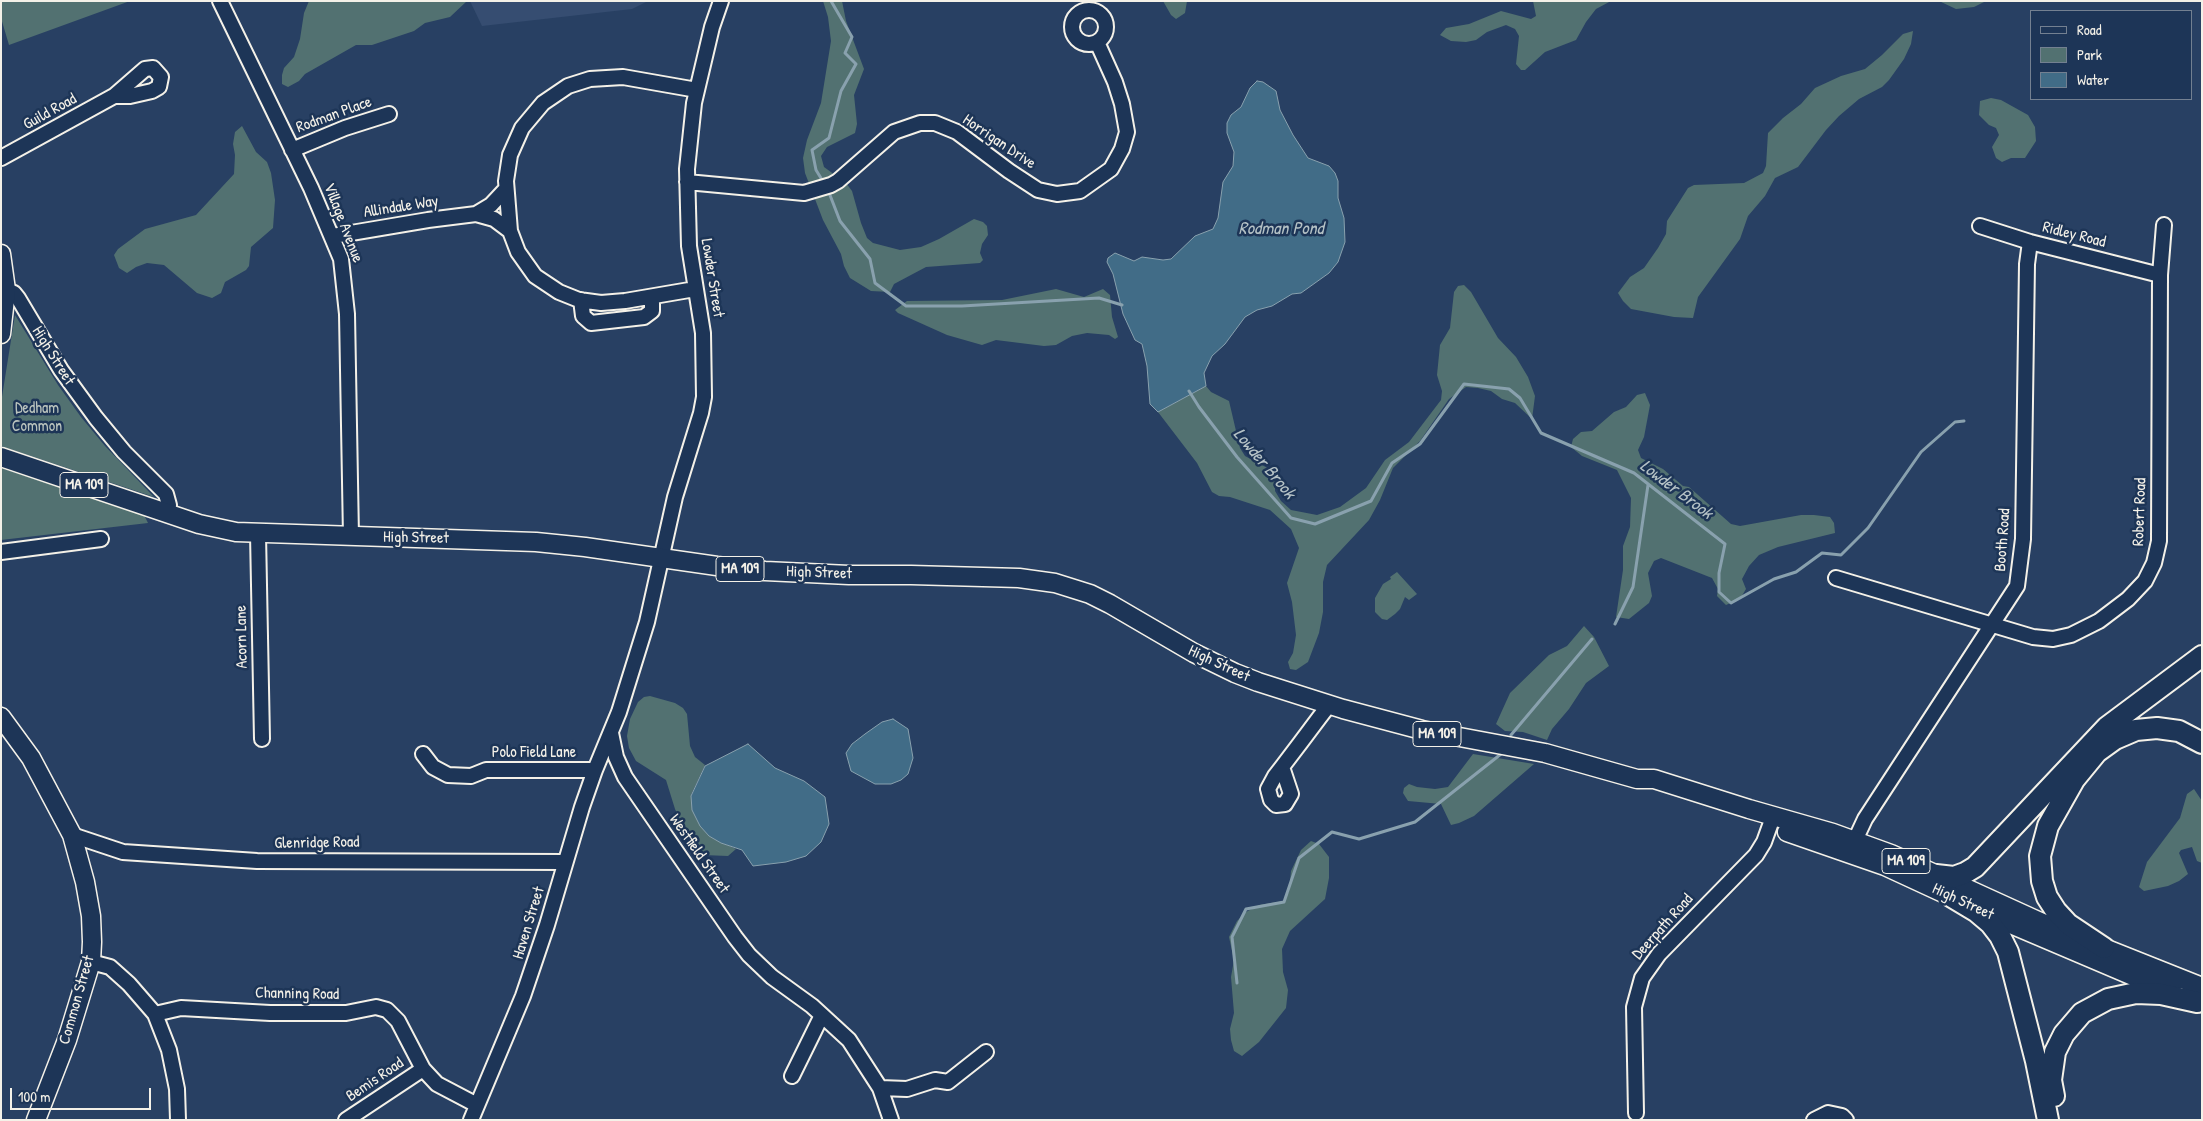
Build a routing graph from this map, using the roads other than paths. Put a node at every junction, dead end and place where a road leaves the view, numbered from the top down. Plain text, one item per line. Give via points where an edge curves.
1 (220, 1) edge
2 (721, 1) edge
3 (1097, 42) dead end
4 (697, 90) junction
5 (114, 96) dead end
6 (389, 114) dead end
7 (292, 150) junction
8 (1, 158) edge
9 (687, 182) junction
10 (506, 189) junction
11 (476, 214) junction
12 (2164, 224) dead end
13 (1980, 226) dead end
14 (510, 231) junction
15 (333, 236) junction
16 (2030, 242) junction
17 (1, 254) edge
18 (2160, 274) junction
19 (695, 289) junction
20 (6, 290) junction
21 (652, 297) junction
22 (580, 300) junction
23 (1, 334) edge
24 (1, 457) edge
25 (168, 513) junction
26 (258, 534) junction
27 (351, 537) junction
28 (101, 539) dead end
29 (1, 552) edge
30 (661, 558) junction
31 (1836, 578) dead end
32 (1993, 625) junction
33 (2202, 656) edge
34 (1328, 704) junction
35 (1, 717) edge
36 (611, 733) junction
37 (262, 739) dead end
38 (2202, 743) edge
39 (422, 754) dead end
40 (1282, 767) dead end
41 (595, 770) junction
42 (1772, 822) junction
43 (72, 835) junction
44 (1852, 846) junction
45 (565, 862) junction
46 (1936, 875) junction
47 (1952, 897) junction
48 (2104, 948) junction
49 (90, 962) junction
50 (2200, 998) edge
51 (155, 1014) junction
52 (822, 1014) junction
53 (986, 1052) dead end
54 (423, 1069) junction
55 (792, 1076) dead end
56 (880, 1088) junction
57 (477, 1106) junction
58 (1636, 1114) dead end
59 (36, 1120) edge
60 (178, 1120) edge
61 (346, 1120) edge
62 (471, 1120) edge
63 (891, 1120) edge
64 (1814, 1120) edge
65 (1846, 1120) edge
66 (2048, 1120) edge
67 (2059, 1120) edge

1 - 7 street, Village Avenue
2 - 4 street, Lowder Street
3 - 9 street, Horrigan Drive via 1115,82 1127,132 1111,169 1080,191 1057,194 1038,190 957,132 935,123 920,122 879,142 853,169 826,187 794,193
4 - 9 street, Lowder Street via 690,129
4 - 10 street via 623,77 590,79 561,90 543,103 522,128 510,155
5 - 8 street, Guild Road
6 - 7 street, Rodman Place
7 - 15 street, Village Avenue
9 - 19 street, Lowder Street via 688,246
10 - 11 street, Allindale Way via 491,205
10 - 14 street
11 - 14 street, Allindale Way via 494,219
11 - 15 street, Allindale Way
12 - 18 street, Robert Road
13 - 16 street, Ridley Road
14 - 22 street via 518,252 535,276 559,292
15 - 27 street, Village Avenue via 341,259 346,292
16 - 18 street, Ridley Road
16 - 32 street, Booth Road via 2020,568 2017,586
17 - 20 main road
18 - 32 street, Robert Road via 2159,541 2154,563 2145,580 2128,598 2099,621 2071,635 2053,639 2033,637
19 - 21 street
19 - 30 street, Lowder Street via 703,333 703,405 675,497
20 - 23 main road
20 - 25 street, High Street via 18,298 58,365 96,418 164,491 169,501
21 - 22 street via 615,303
21 - 22 street via 652,311 644,317 591,323 582,316
24 - 25 main road, MA 109
25 - 26 main road, High Street / MA 109 via 223,530
26 - 27 main road, High Street / MA 109
26 - 37 street, Acorn Lane
27 - 30 main road, High Street / MA 109 via 536,542
28 - 29 street
30 - 34 main road, High Street / MA 109 via 765,571 1019,578 1055,583 1110,604 1235,673
30 - 36 street via 647,622
31 - 32 street, Robert Road
32 - 44 street, Booth Road via 1865,819
33 - 46 highway via 2107,727 1975,867 1954,877
34 - 40 street
34 - 42 main road, High Street / MA 109 via 1430,732 1545,753 1637,779 1651,789
35 - 43 main road, Common Street via 32,758
36 - 41 street, Haven Street
36 - 52 street, Westfield Street via 616,757 625,777 749,955 772,977
38 - 48 highway via 2186,734 2157,728 2136,730 2115,739 2097,752 2074,780 2048,826 2040,856 2047,897 2068,924
39 - 41 street, Polo Field Lane via 433,767 448,775 470,776 486,770
41 - 45 street, Haven Street
42 - 44 main road, High Street / MA 109
42 - 58 street, Deerpath Road via 1756,855 1658,954 1642,978 1634,1007
43 - 45 street, Glenridge Road via 123,852 257,861
43 - 49 main road, Common Street via 91,916
44 - 46 main road, High Street / MA 109
44 - 47 main road, High Street / MA 109 via 1885,866
45 - 57 street, Haven Street via 523,996
46 - 48 main road, High Street / MA 109
47 - 50 main road, High Street / MA 109 via 2022,929
47 - 66 highway via 1990,922 2008,952
48 - 50 main road, High Street / MA 109
49 - 51 street via 110,967
49 - 59 main road, Common Street via 67,1040
50 - 67 highway via 2136,993 2108,999 2082,1013 2064,1034 2052,1065 2052,1086
51 - 54 street, Channing Road via 181,1008 327,1013 376,1007 387,1010 398,1021
51 - 60 street via 169,1050 177,1089
52 - 55 street
52 - 56 street, Westfield Street via 849,1040
53 - 56 street via 948,1082 935,1080 907,1089
54 - 57 street, Channing Road via 437,1084
54 - 61 street, Bemis Road
56 - 63 street, Westfield Street
57 - 62 street, Haven Street
64 - 65 street via 1828,1113

